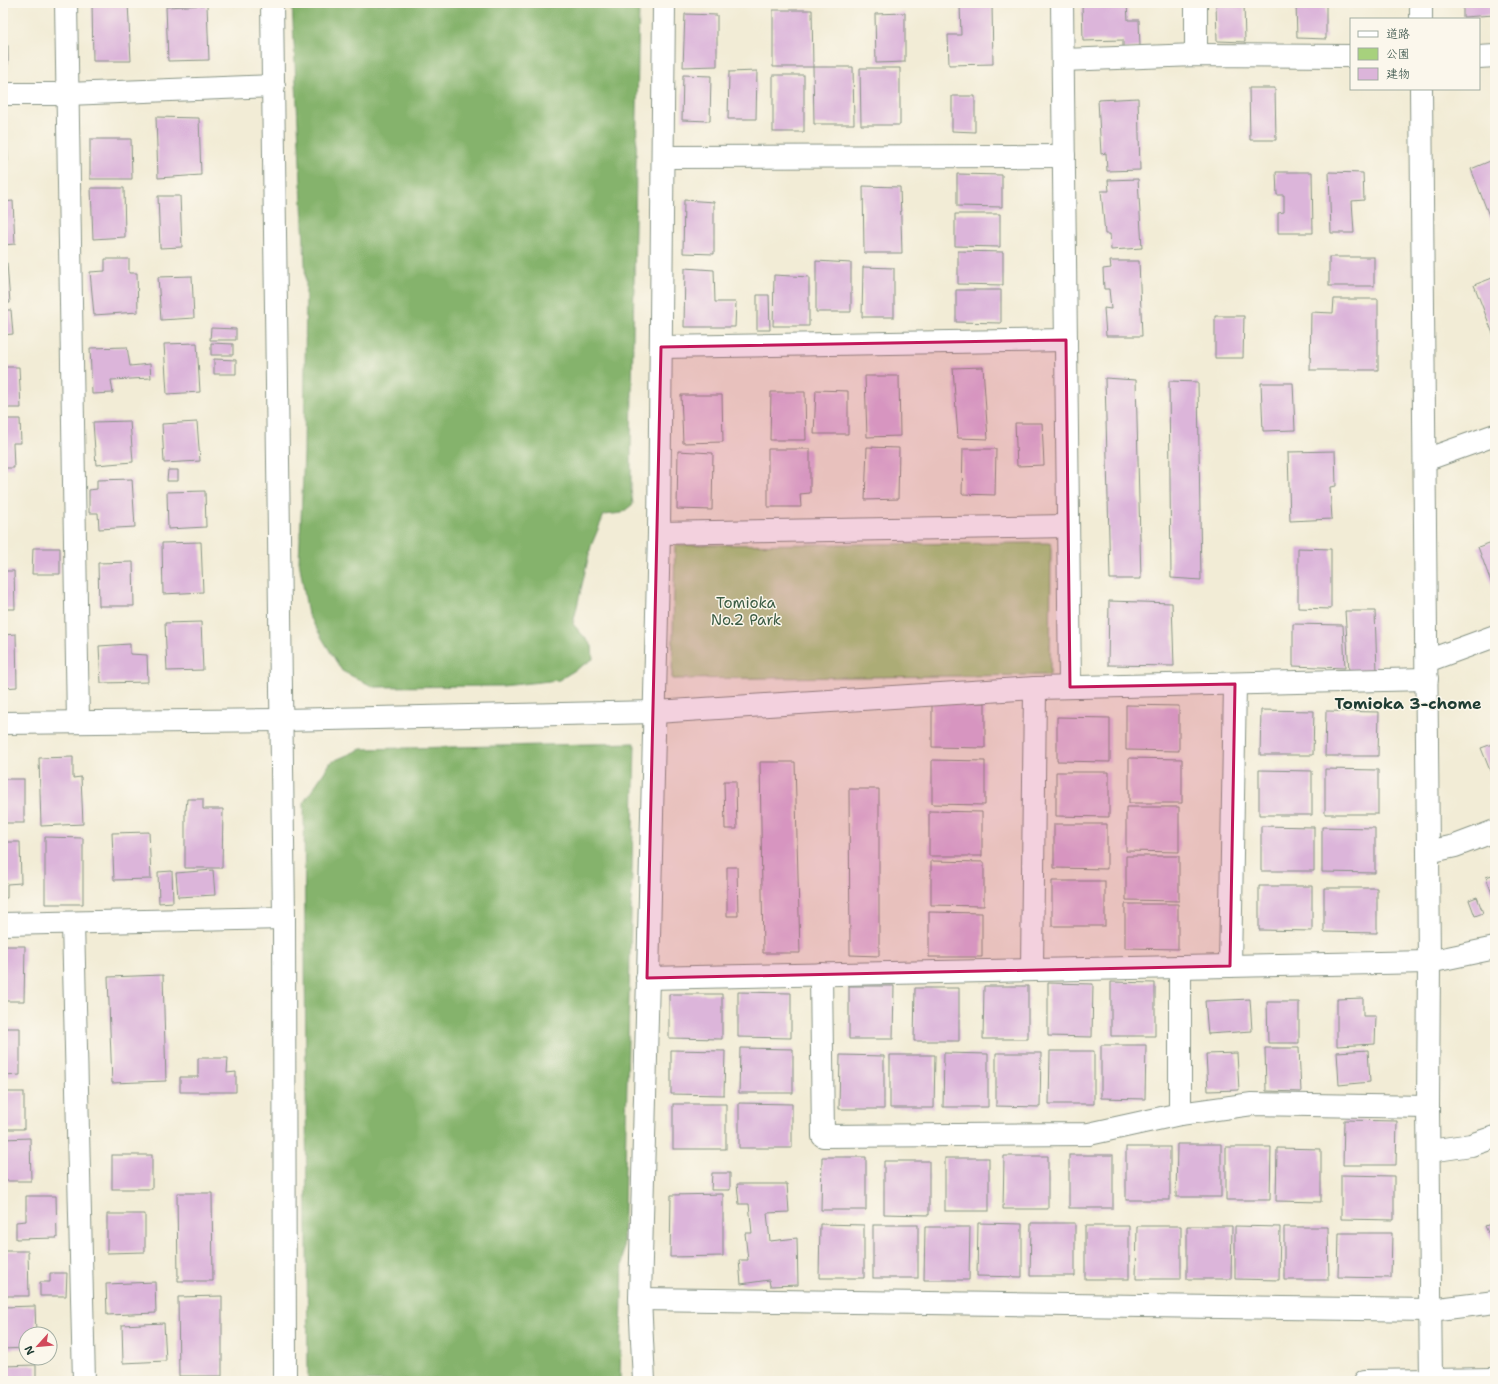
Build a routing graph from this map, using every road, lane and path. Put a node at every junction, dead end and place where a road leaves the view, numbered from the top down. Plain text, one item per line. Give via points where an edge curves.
1 (66, 3) edge
2 (272, 3) edge
3 (664, 3) edge
4 (1062, 3) edge
5 (1196, 3) edge
6 (1421, 3) edge
7 (1421, 18) edge
8 (1196, 55) junction
9 (1350, 56) edge
10 (1480, 56) edge
11 (1495, 56) edge
12 (1062, 60) junction
13 (274, 86) junction
14 (1421, 90) edge
15 (3, 94) edge
16 (67, 94) junction
17 (1064, 156) junction
18 (663, 157) junction
19 (1066, 340) junction
20 (661, 347) junction
21 (1495, 435) edge
22 (1425, 460) junction
23 (1068, 526) junction
24 (659, 533) junction
25 (1495, 636) edge
26 (1427, 670) junction
27 (1235, 684) junction
28 (1070, 687) junction
29 (1035, 688) junction
30 (656, 712) junction
31 (282, 720) junction
32 (78, 722) junction
33 (3, 723) edge
34 (1495, 832) edge
35 (1428, 852) junction
36 (284, 918) junction
37 (72, 923) junction
38 (3, 924) edge
39 (1495, 948) edge
40 (1429, 962) junction
41 (1230, 966) junction
42 (1180, 967) junction
43 (1032, 970) junction
44 (821, 974) junction
45 (648, 978) junction
46 (1428, 1107) junction
47 (1180, 1114) junction
48 (1495, 1137) edge
49 (1430, 1151) junction
50 (640, 1299) junction
51 (1495, 1302) edge
52 (1431, 1310) junction
53 (1495, 1379) edge
54 (1431, 1380) edge
55 (84, 1381) edge
56 (285, 1381) edge
57 (644, 1381) edge
58 (1365, 1381) edge

1 - 16 street
2 - 13 street
3 - 18 street
4 - 12 street
5 - 8 street
6 - 7 street
8 - 9 street
8 - 12 street
10 - 11 street
12 - 17 street
13 - 16 street
13 - 31 street
14 - 22 street
15 - 16 street
16 - 32 street
17 - 18 street
17 - 19 street
18 - 20 street
19 - 20 street
19 - 23 street
20 - 24 street
21 - 22 street
22 - 26 street
23 - 24 street
23 - 28 street
24 - 30 street
25 - 26 street
26 - 27 street
26 - 35 street
27 - 28 street
27 - 41 street
28 - 29 street
29 - 30 street
29 - 43 street
30 - 31 street
30 - 45 street
31 - 32 street
31 - 36 street
32 - 33 street
34 - 35 street
35 - 40 street
36 - 37 street
36 - 56 street
37 - 38 street
37 - 55 street
39 - 40 street
40 - 41 street
40 - 46 street
41 - 42 street
42 - 43 street
42 - 47 street
43 - 44 street
44 - 45 street
44 - 47 street via 823,1136 1089,1134
45 - 50 street
46 - 47 street via 1252,1104
46 - 49 street
48 - 49 street via 1472,1145
49 - 52 street
50 - 52 street
50 - 57 street
51 - 52 street
52 - 54 street
53 - 54 street
54 - 58 street

